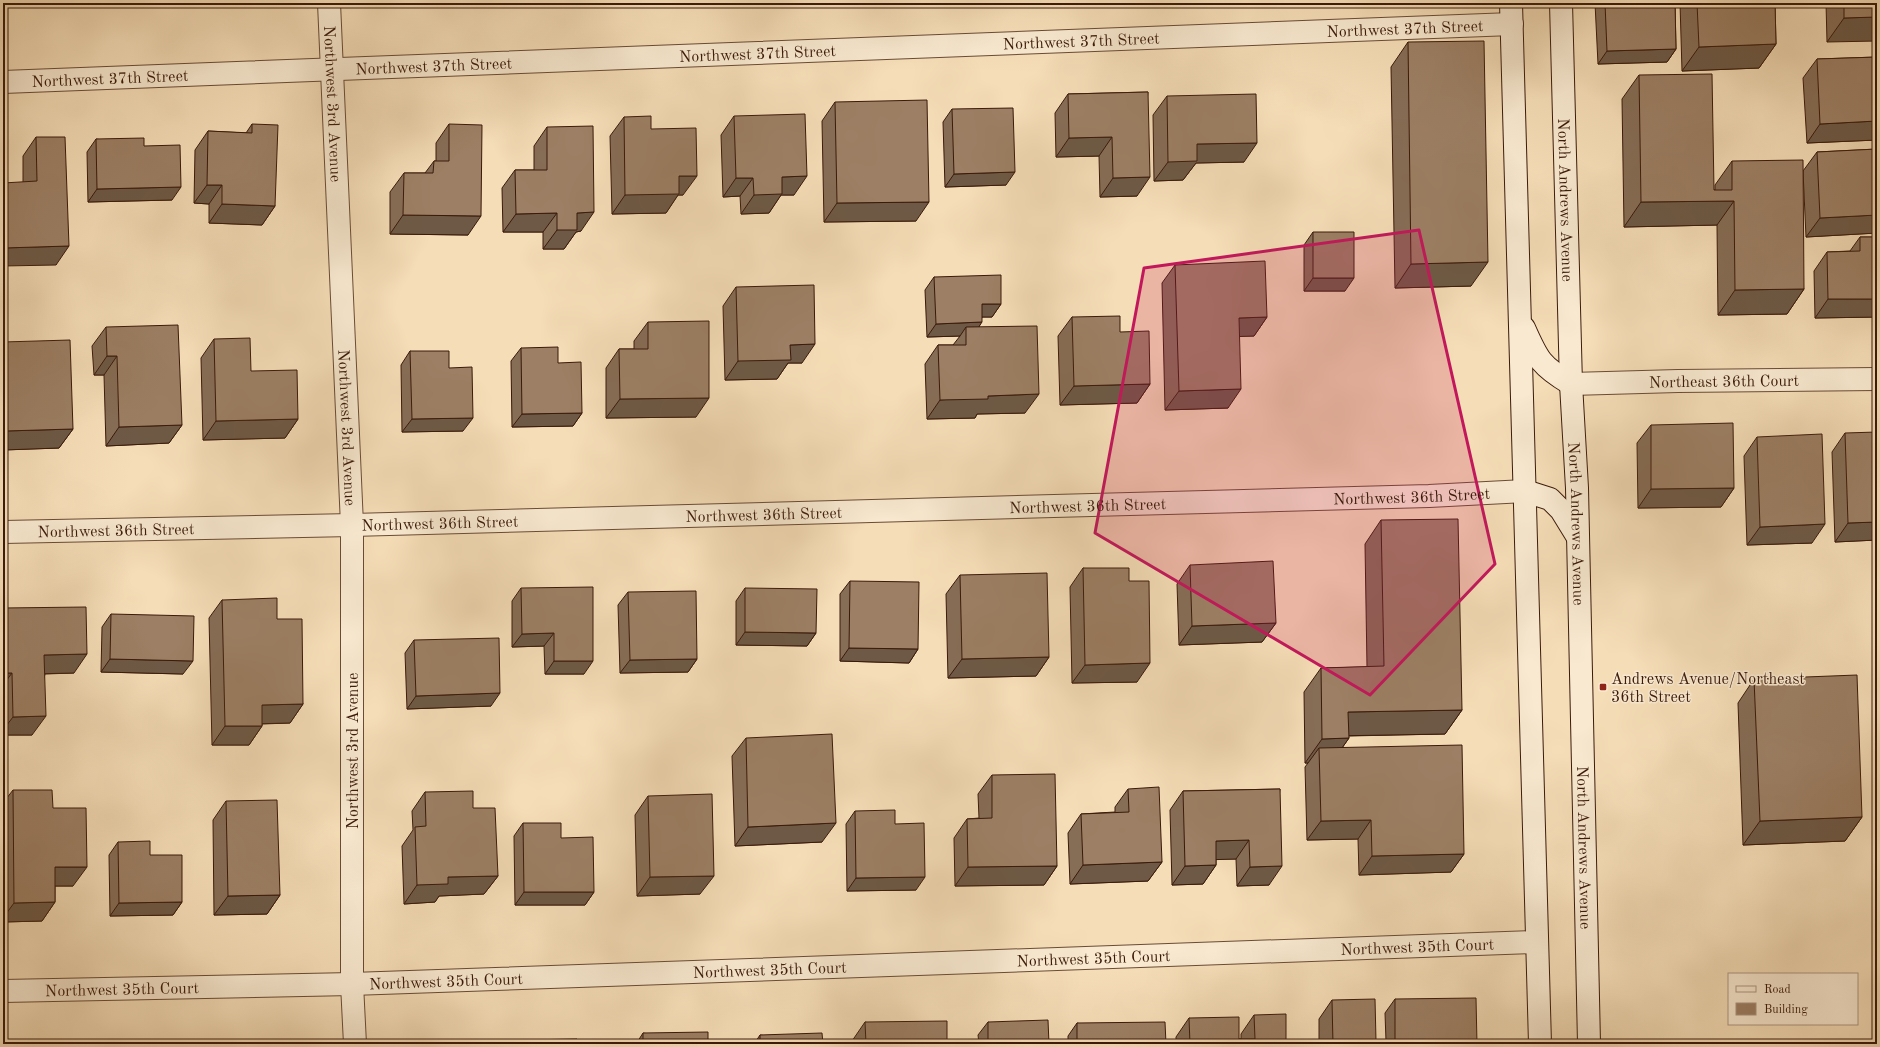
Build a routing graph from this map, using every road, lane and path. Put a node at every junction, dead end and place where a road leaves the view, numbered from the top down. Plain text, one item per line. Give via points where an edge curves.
1 (329, 3) edge
2 (1561, 3) edge
3 (1512, 14) edge
4 (333, 70) junction
5 (3, 82) edge
6 (1520, 319) junction
7 (1877, 379) edge
8 (1571, 384) junction
9 (1525, 491) junction
10 (352, 524) junction
11 (3, 532) edge
12 (1577, 536) junction
13 (1536, 942) junction
14 (352, 984) junction
15 (3, 991) edge
16 (355, 1044) edge
17 (1540, 1044) edge
18 (1589, 1044) edge

1 - 4 street, Northwest 3rd Avenue
2 - 8 street, North Andrews Avenue
3 - 4 street, Northwest 37th Street
3 - 6 street
4 - 5 street, Northwest 37th Street
4 - 10 street, Northwest 3rd Avenue
6 - 8 street via 1537,357 1551,372
6 - 9 street
7 - 8 street, Northeast 36th Court
8 - 12 street, North Andrews Avenue
9 - 10 street, Northwest 36th Street via 1428,496
9 - 12 street via 1550,499 1561,510
9 - 13 street
10 - 11 street, Northwest 36th Street
10 - 14 street, Northwest 3rd Avenue
12 - 18 street, North Andrews Avenue
13 - 14 street, Northwest 35th Court
13 - 17 street
14 - 15 street, Northwest 35th Court
14 - 16 street, Northwest 3rd Avenue

